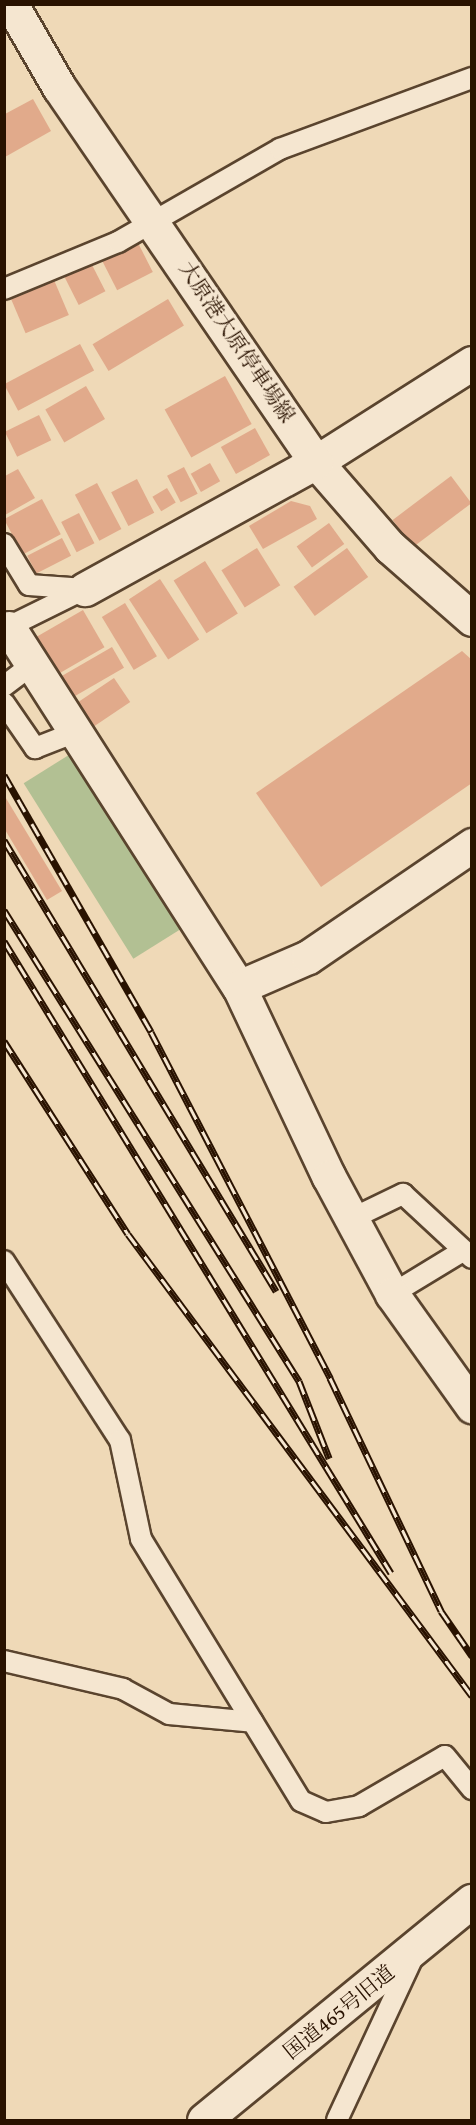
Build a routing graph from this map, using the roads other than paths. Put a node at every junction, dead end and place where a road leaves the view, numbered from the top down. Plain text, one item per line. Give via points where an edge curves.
1 (10, 4) edge
2 (471, 78) edge
3 (152, 219) junction
4 (4, 289) edge
5 (471, 363) edge
6 (316, 462) junction
7 (4, 544) edge
8 (29, 585) junction
9 (85, 589) junction
10 (471, 619) edge
11 (11, 626) edge
12 (33, 664) junction
13 (4, 686) edge
14 (4, 703) edge
15 (76, 732) junction
16 (471, 844) edge
17 (240, 987) junction
18 (351, 1219) junction
19 (466, 1255) edge
20 (4, 1260) edge
21 (392, 1294) junction
22 (471, 1406) edge
23 (4, 1661) edge
24 (253, 1722) junction
25 (471, 1789) edge
26 (471, 1901) edge
27 (418, 1948) junction
28 (204, 2121) edge
29 (338, 2121) edge

1 - 3 street, 大原港大原停車場線 via 59,87
2 - 3 lane via 280,148
3 - 4 lane via 118,242
3 - 6 street, 大原港大原停車場線
5 - 6 street
6 - 9 street
6 - 10 street, 大原港大原停車場線 via 390,547
7 - 8 lane
8 - 9 lane
8 - 11 lane
9 - 11 lane
11 - 12 street
12 - 13 lane
12 - 15 street
14 - 15 lane via 35,748
15 - 17 street
16 - 17 street via 308,957
17 - 18 street
18 - 19 lane via 403,1194
18 - 21 street
19 - 21 lane
20 - 24 lane via 120,1440 141,1539
21 - 22 street
23 - 24 lane via 123,1689 169,1714
24 - 25 lane via 301,1801 326,1812 359,1806 445,1756
26 - 27 street, 国道465号旧道
27 - 28 street, 国道465号旧道
27 - 29 lane

